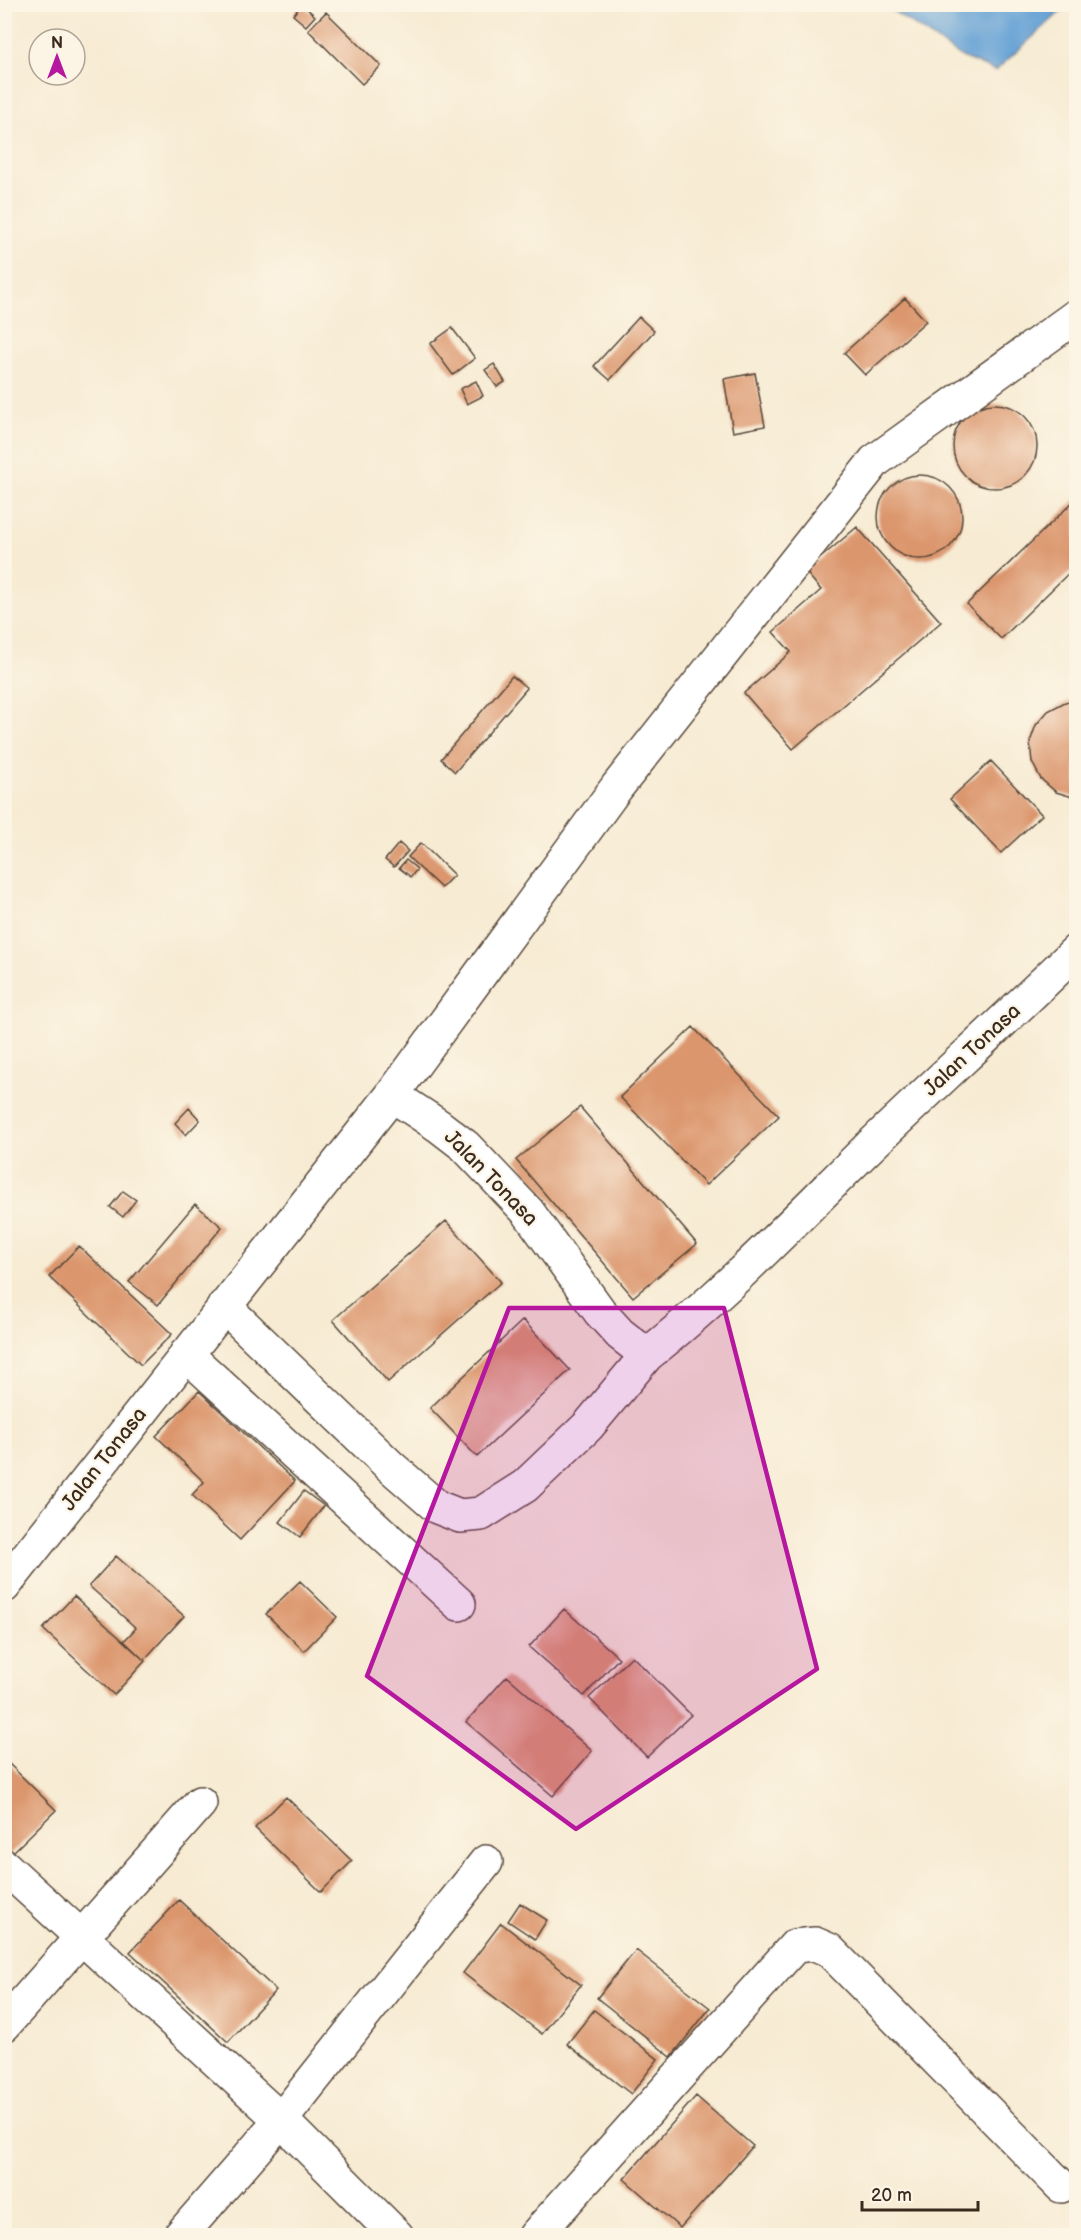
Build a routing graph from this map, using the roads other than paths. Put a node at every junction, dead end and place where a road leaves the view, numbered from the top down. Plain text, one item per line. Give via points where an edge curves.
1 (1077, 316) edge
2 (1077, 951) edge
3 (392, 1095) junction
4 (224, 1306) junction
5 (186, 1354) junction
6 (647, 1355) junction
7 (4, 1586) edge
8 (459, 1604) dead end
9 (200, 1803) dead end
10 (486, 1862) dead end
11 (4, 1866) edge
12 (82, 1938) junction
13 (4, 2025) edge
14 (281, 2120) junction
15 (1061, 2186) dead end
16 (180, 2235) edge
17 (397, 2235) edge
18 (535, 2235) edge

1 - 3 street via 875,461 617,787
2 - 6 street, Jalan Tonasa via 864,1152 744,1272
3 - 4 street, Jalan Tonasa
3 - 6 street, Jalan Tonasa via 465,1146 528,1212 600,1312
4 - 5 street, Jalan Tonasa
4 - 6 street via 390,1466 437,1507 460,1516 481,1514 525,1486 588,1426
5 - 7 street, Jalan Tonasa
5 - 8 street
9 - 12 street
10 - 14 street
11 - 12 street
12 - 13 street
12 - 14 street
14 - 16 street
14 - 17 street
15 - 18 street via 829,1950 815,1944 795,1946

